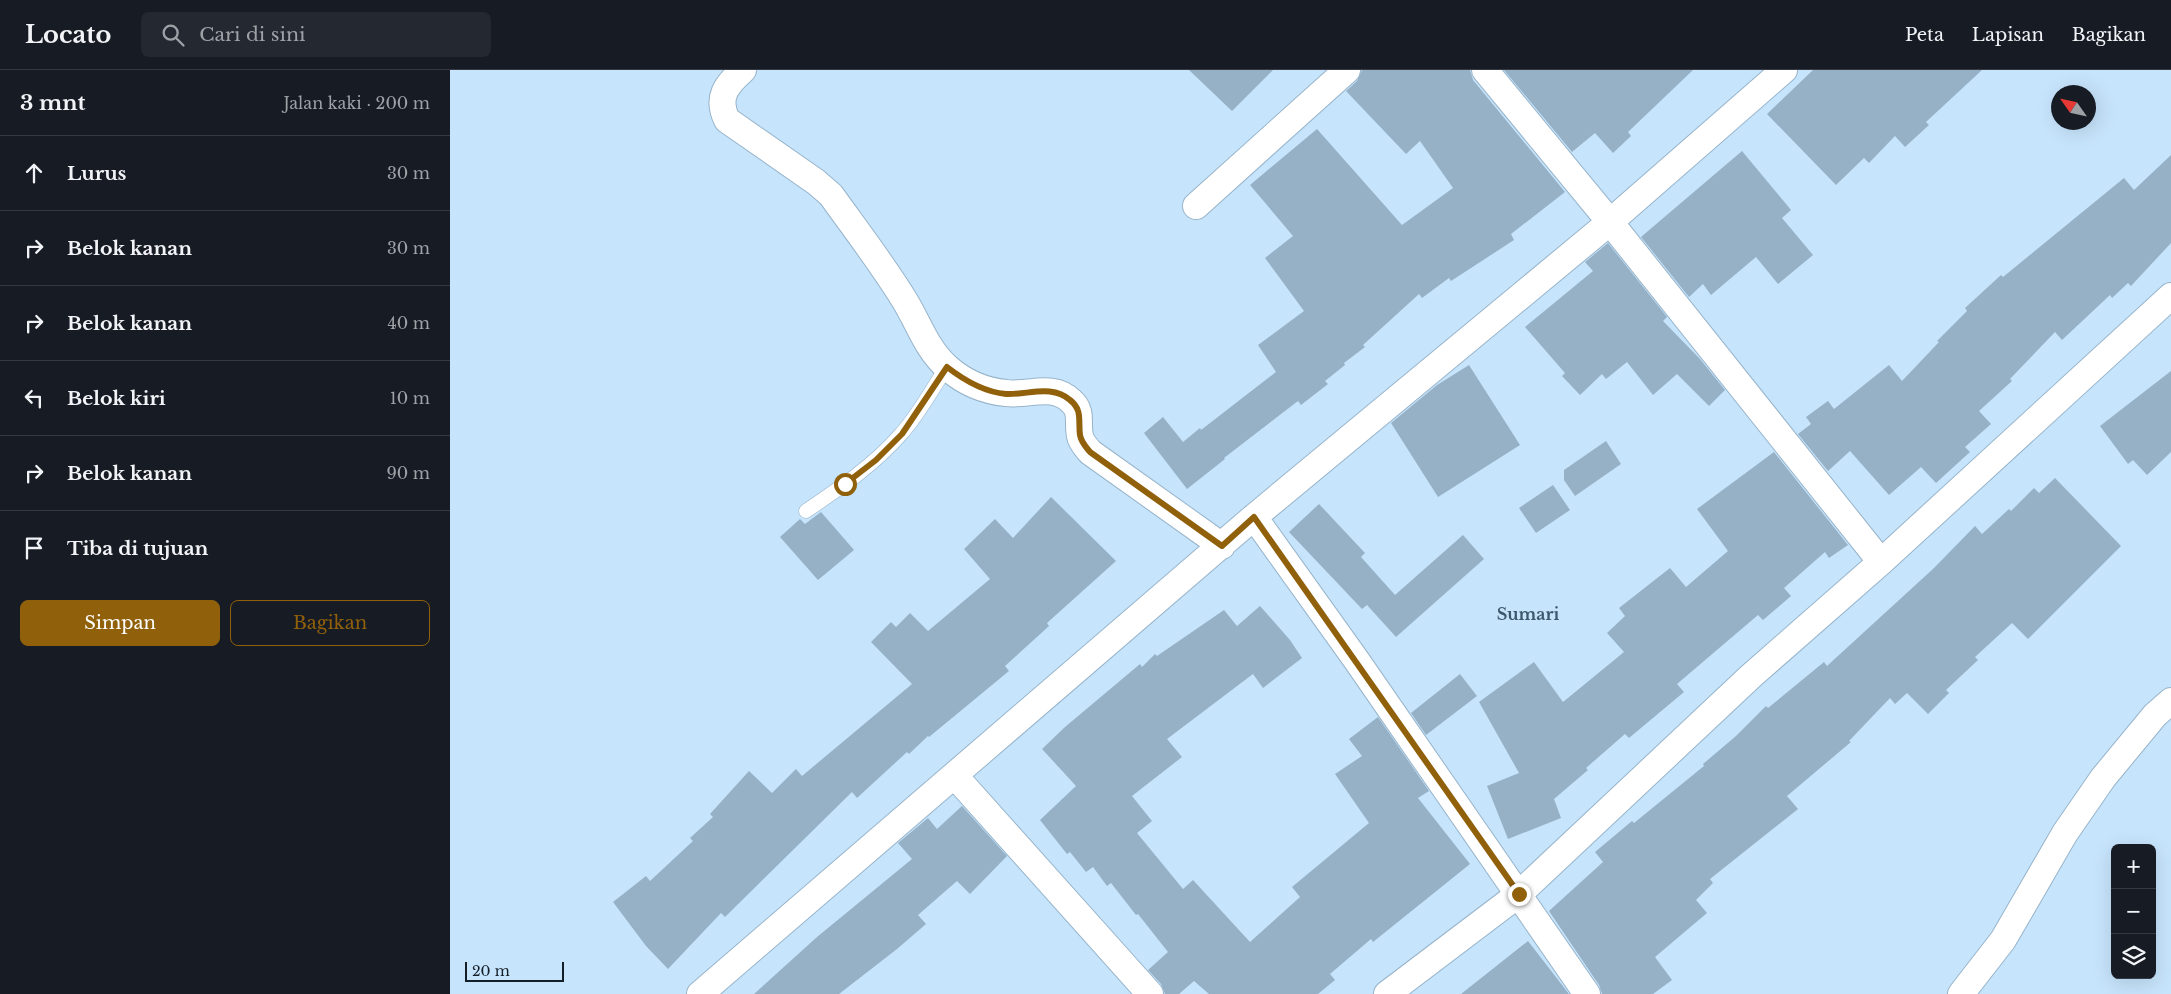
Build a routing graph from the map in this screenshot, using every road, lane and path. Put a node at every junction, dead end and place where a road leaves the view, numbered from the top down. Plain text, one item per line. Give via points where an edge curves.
1 (743, 70) edge
2 (1347, 70) edge
3 (1485, 70) edge
4 (1784, 70) edge
5 (1196, 206) dead end
6 (1610, 222) junction
7 (2171, 296) edge
8 (947, 367) junction
9 (806, 511) dead end
10 (1254, 517) junction
11 (1222, 546) junction
12 (1881, 562) junction
13 (2171, 701) edge
14 (955, 776) junction
15 (1519, 894) junction
16 (700, 994) edge
17 (1150, 994) edge
18 (1387, 994) edge
19 (1588, 994) edge
20 (1961, 994) edge

1 - 8 street via 726,89 722,99 722,110 727,120 832,195 905,301 929,346
2 - 5 street
3 - 6 street
4 - 6 street
6 - 10 street
6 - 12 street
7 - 12 street
8 - 9 lane via 902,434 860,472
8 - 11 street via 989,391 1008,394 1046,391 1069,398 1080,415 1080,436 1090,452
10 - 11 street
10 - 15 street
11 - 14 street
12 - 15 street via 1752,676
13 - 20 street via 2154,715 2102,778 2003,940
14 - 16 street
14 - 17 street
15 - 18 street
15 - 19 street

